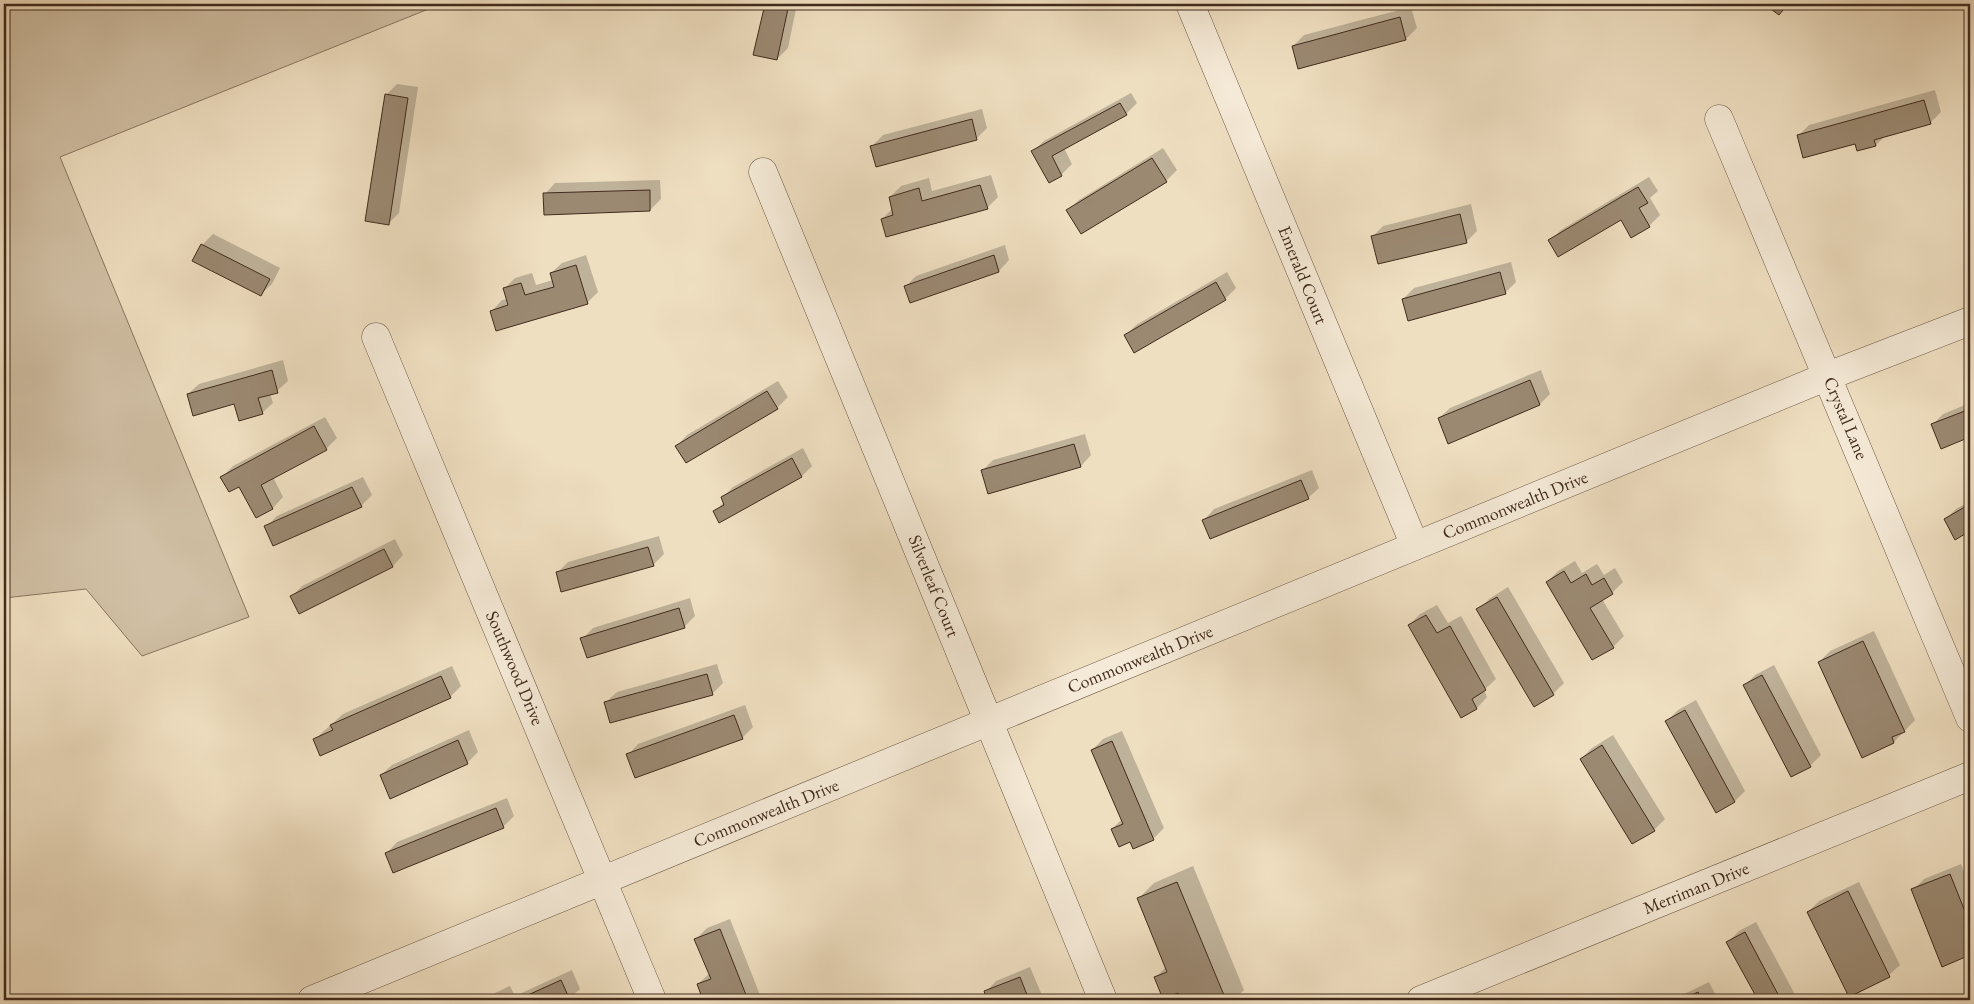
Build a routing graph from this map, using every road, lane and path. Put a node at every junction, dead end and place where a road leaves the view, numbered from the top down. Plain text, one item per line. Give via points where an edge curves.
1 (1190, 4) edge
2 (1720, 119) dead end
3 (764, 172) dead end
4 (1970, 321) edge
5 (376, 336) dead end
6 (1828, 376) junction
7 (1415, 546) junction
8 (1970, 718) edge
9 (989, 721) junction
10 (1970, 776) edge
11 (603, 880) junction
12 (312, 1000) edge
13 (652, 1000) edge
14 (1103, 1000) edge
15 (1421, 1000) edge

1 - 7 street, Emerald Court
2 - 6 street, Crystal Lane
3 - 9 street, Silverleaf Court
4 - 6 street, Commonwealth Drive
5 - 11 street, Southwood Drive
6 - 7 street, Commonwealth Drive
6 - 8 street, Crystal Lane
7 - 9 street, Commonwealth Drive
9 - 11 street, Commonwealth Drive
9 - 14 street, Silverleaf Court
10 - 15 street, Merriman Drive
11 - 12 street, Commonwealth Drive
11 - 13 street, Southwood Drive

